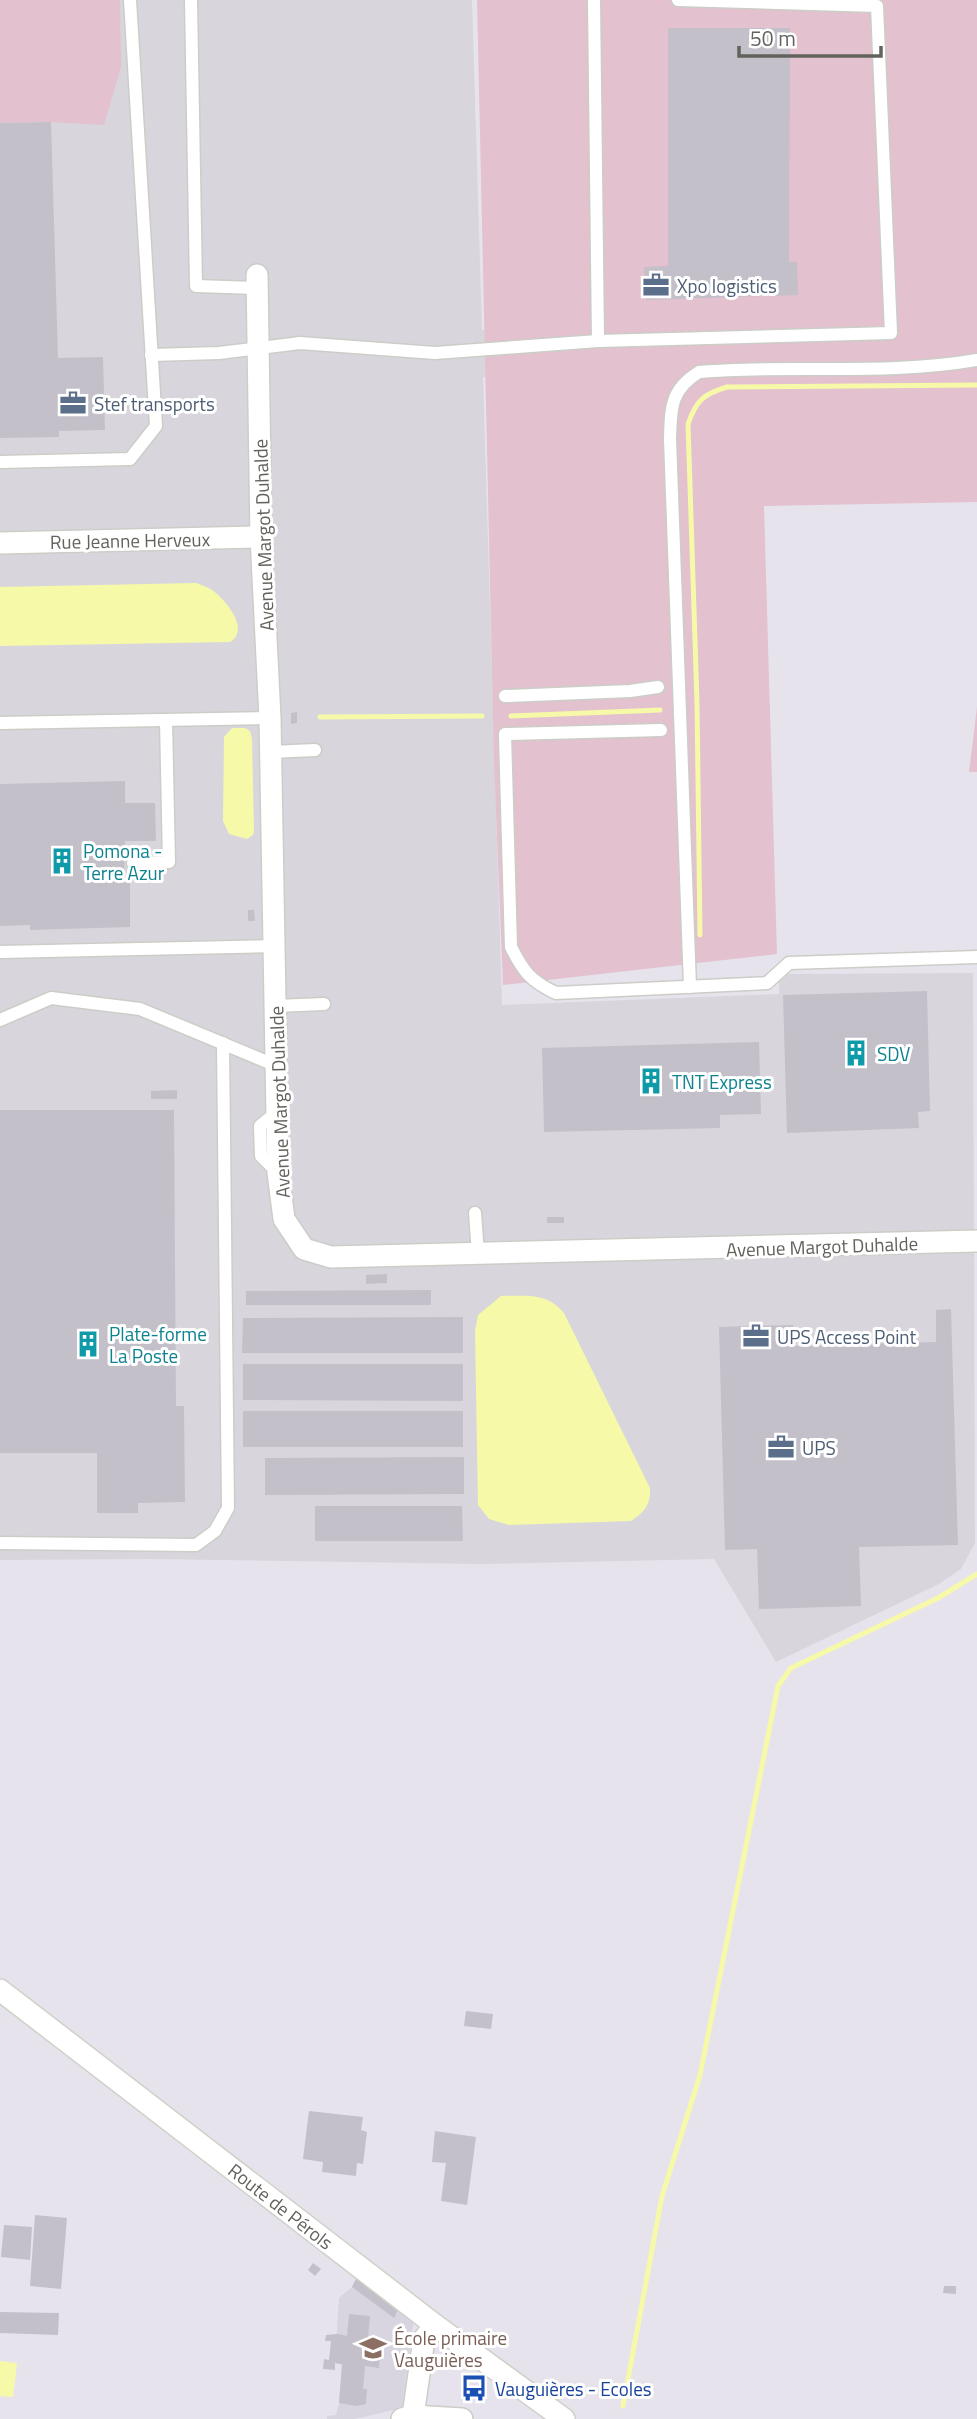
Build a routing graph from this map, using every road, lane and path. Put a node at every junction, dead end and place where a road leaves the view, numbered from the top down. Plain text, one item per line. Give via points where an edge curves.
1 (130, 0) edge
2 (191, 0) edge
3 (594, 0) edge
4 (678, 0) edge
5 (257, 282) joint
6 (598, 341) junction
7 (257, 348) junction
8 (150, 355) junction
9 (977, 360) edge
10 (0, 462) edge
11 (261, 537) junction
12 (0, 543) edge
13 (657, 687) dead end
14 (505, 696) dead end
15 (270, 718) junction
16 (166, 720) junction
17 (0, 723) edge
18 (661, 730) dead end
19 (315, 750) dead end
20 (271, 752) junction
21 (133, 863) dead end
22 (274, 946) junction
23 (0, 952) edge
24 (977, 957) edge
25 (690, 986) junction
26 (324, 1004) dead end
27 (275, 1006) junction
28 (0, 1020) edge
29 (223, 1044) junction
30 (277, 1066) junction
31 (475, 1213) dead end
32 (977, 1241) edge
33 (478, 1254) junction
34 (0, 1543) edge
35 (0, 1990) edge
36 (435, 2325) junction
37 (553, 2416) edge
38 (407, 2418) edge
39 (462, 2419) edge

1 - 8 lane
2 - 5 lane via 196,286
3 - 6 lane
4 - 6 lane via 877,6 891,333
5 - 7 street, Avenue Margot Duhalde
6 - 7 lane via 435,353 300,343
7 - 8 lane
7 - 11 street, Avenue Margot Duhalde
8 - 10 lane via 156,426 130,459
9 - 25 lane via 889,370 699,372 686,380 672,402
11 - 12 street, Rue Jeanne Herveux
11 - 15 street, Avenue Margot Duhalde
13 - 14 lane
15 - 16 lane
15 - 20 street, Avenue Margot Duhalde
16 - 17 lane
16 - 21 lane via 169,862
18 - 25 lane via 505,734 511,947 522,969 556,993
19 - 20 lane
20 - 22 street, Avenue Margot Duhalde
22 - 23 lane
22 - 27 street, Avenue Margot Duhalde
24 - 25 lane via 789,963 767,983
26 - 27 lane
27 - 30 street, Avenue Margot Duhalde
28 - 29 lane via 51,998 140,1009
29 - 30 lane
29 - 34 lane via 228,1508 215,1531 196,1545
30 - 33 street, Avenue Margot Duhalde via 278,1173 284,1219 304,1249 331,1257
31 - 33 lane
32 - 33 street, Avenue Margot Duhalde
35 - 36 street, Route de Pérols
36 - 37 street, Route de Pérols
36 - 38 street via 424,2339
38 - 39 street

